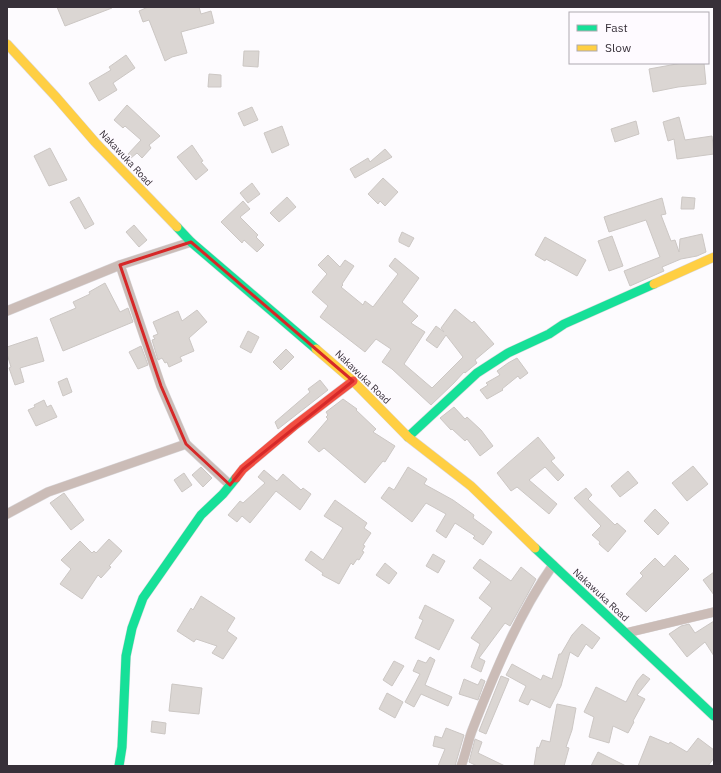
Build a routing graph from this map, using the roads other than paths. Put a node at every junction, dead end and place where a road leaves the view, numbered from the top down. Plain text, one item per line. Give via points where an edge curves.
1 (9, 48) edge
2 (190, 242) junction
3 (714, 257) edge
4 (120, 265) junction
5 (7, 311) edge
6 (353, 381) junction
7 (408, 437) junction
8 (186, 444) junction
9 (230, 485) junction
10 (7, 514) edge
11 (553, 565) junction
12 (714, 612) edge
13 (626, 633) junction
14 (714, 716) edge
15 (119, 766) edge
16 (461, 766) edge

1 - 2 main road, Nakawuka Road
2 - 4 street
2 - 6 main road, Nakawuka Road
3 - 7 main road via 564,324 550,334 508,353 477,374
4 - 5 street
4 - 8 street via 161,386
6 - 7 main road, Nakawuka Road
6 - 9 main road via 243,469
7 - 11 main road, Nakawuka Road via 471,486
8 - 9 street
8 - 10 street via 48,492
9 - 15 main road via 201,515 143,598 132,628 126,656
11 - 13 main road, Nakawuka Road
11 - 16 street via 512,637 472,729
12 - 13 street
13 - 14 main road, Nakawuka Road

